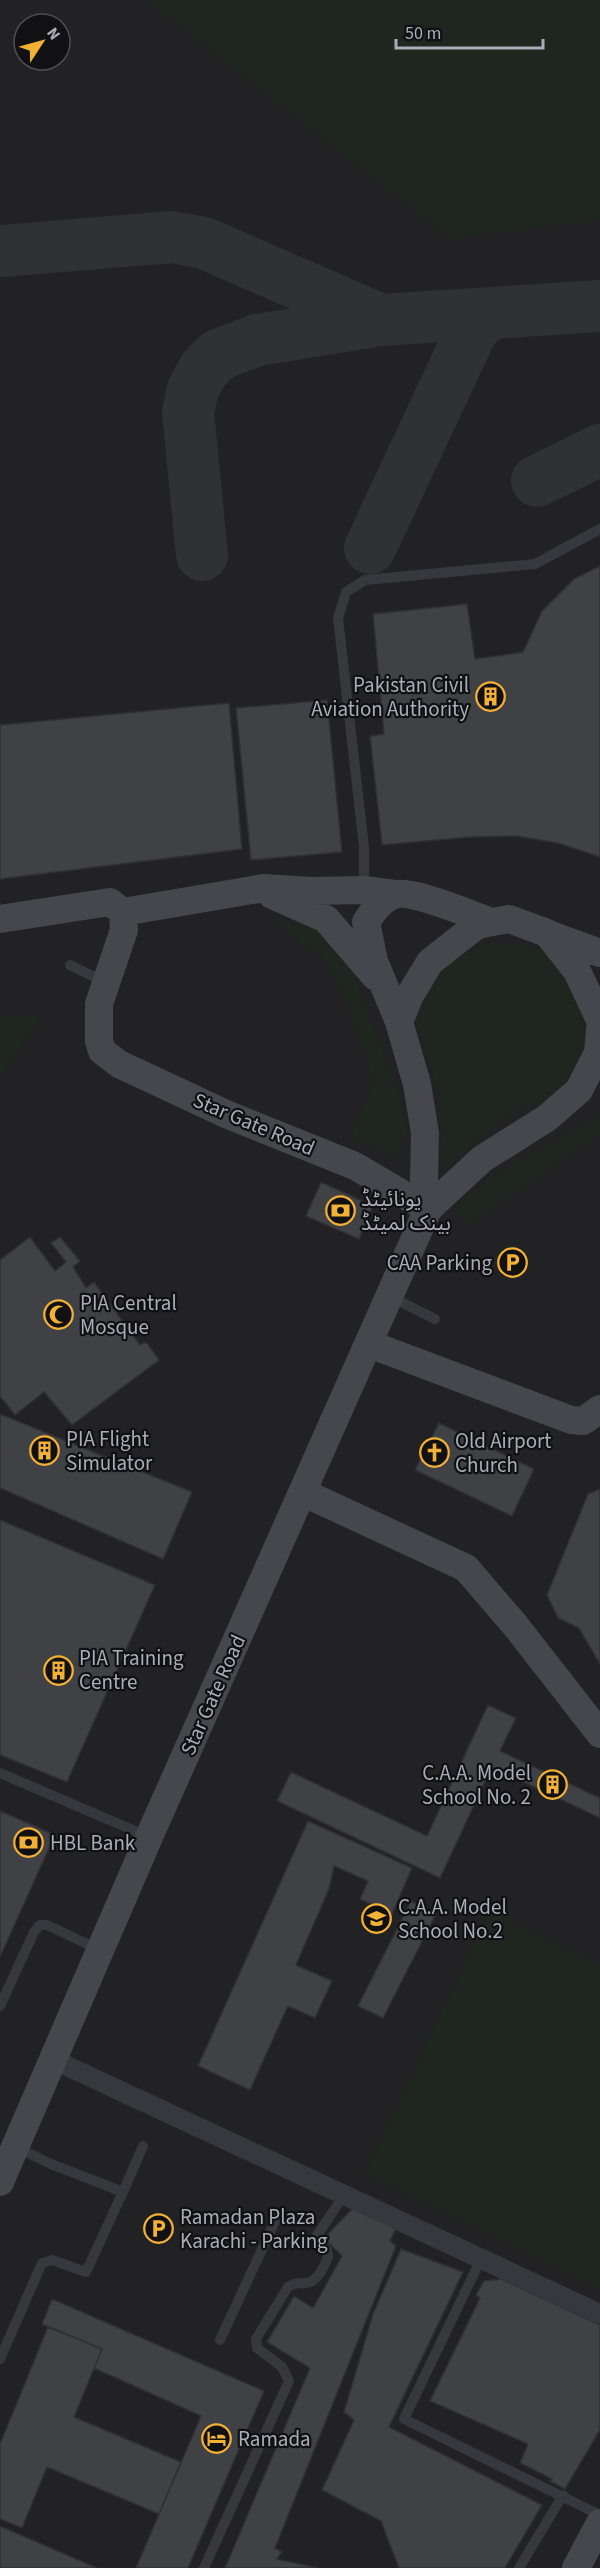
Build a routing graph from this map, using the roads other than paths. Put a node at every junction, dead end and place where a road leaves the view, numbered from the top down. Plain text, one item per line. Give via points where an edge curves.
1 (600, 529) edge
2 (259, 889) junction
3 (364, 890) junction
4 (395, 894) junction
5 (123, 912) junction
6 (0, 919) edge
7 (492, 922) junction
8 (546, 933) junction
9 (600, 953) edge
10 (70, 965) dead end
11 (105, 982) junction
12 (386, 989) junction
13 (600, 1020) edge
14 (399, 1022) junction
15 (600, 1030) edge
16 (590, 1083) edge
17 (429, 1209) junction
18 (390, 1297) junction
19 (435, 1319) dead end
20 (369, 1344) junction
21 (600, 1409) edge
22 (304, 1493) junction
23 (600, 1734) edge
24 (0, 1773) edge
25 (149, 1837) junction
26 (100, 1950) junction
27 (0, 2006) edge
28 (54, 2060) junction
29 (143, 2146) dead end
30 (16, 2147) junction
31 (0, 2182) edge
32 (123, 2192) junction
33 (344, 2195) junction
34 (278, 2215) dead end
35 (481, 2259) junction
36 (600, 2314) edge
37 (220, 2340) dead end
38 (0, 2359) edge
39 (563, 2495) junction
40 (600, 2515) edge
41 (600, 2523) edge
42 (204, 2568) edge
43 (519, 2568) edge
44 (576, 2568) edge

1 - 3 lane via 535,564 365,580 346,592 338,618 364,847
2 - 3 street
2 - 5 street
2 - 12 street via 326,919
3 - 4 street
4 - 7 street via 412,895
4 - 12 street via 376,906 366,922 374,961
5 - 6 street via 110,902
5 - 11 street, Star Gate Road via 124,930
7 - 8 street via 509,919
7 - 14 street via 477,925 430,962
8 - 9 street
8 - 13 street via 577,971
10 - 11 lane
11 - 17 street, Star Gate Road via 99,1026 132,1050 359,1150 392,1168
12 - 14 street
14 - 17 street via 417,1084 425,1133 424,1179
15 - 16 street
16 - 17 street via 482,1160
17 - 18 street, Star Gate Road
18 - 19 lane
18 - 20 street, Star Gate Road
20 - 21 street via 571,1420 583,1421
20 - 22 street, Star Gate Road
22 - 23 street via 466,1568
22 - 25 street, Star Gate Road
24 - 25 lane
25 - 26 street, Star Gate Road
26 - 27 lane via 40,1925
26 - 28 street, Star Gate Road
28 - 30 street, Star Gate Road
28 - 33 street
29 - 32 lane
30 - 31 street, Star Gate Road
30 - 32 lane
32 - 38 lane via 86,2272 51,2260 42,2263
33 - 35 street
33 - 42 lane via 316,2237 327,2250 328,2258 316,2279 294,2282 288,2287 256,2339 257,2348 282,2367 289,2381
34 - 37 lane
35 - 36 street
35 - 39 lane via 404,2419
39 - 40 lane
39 - 43 lane
41 - 44 street

